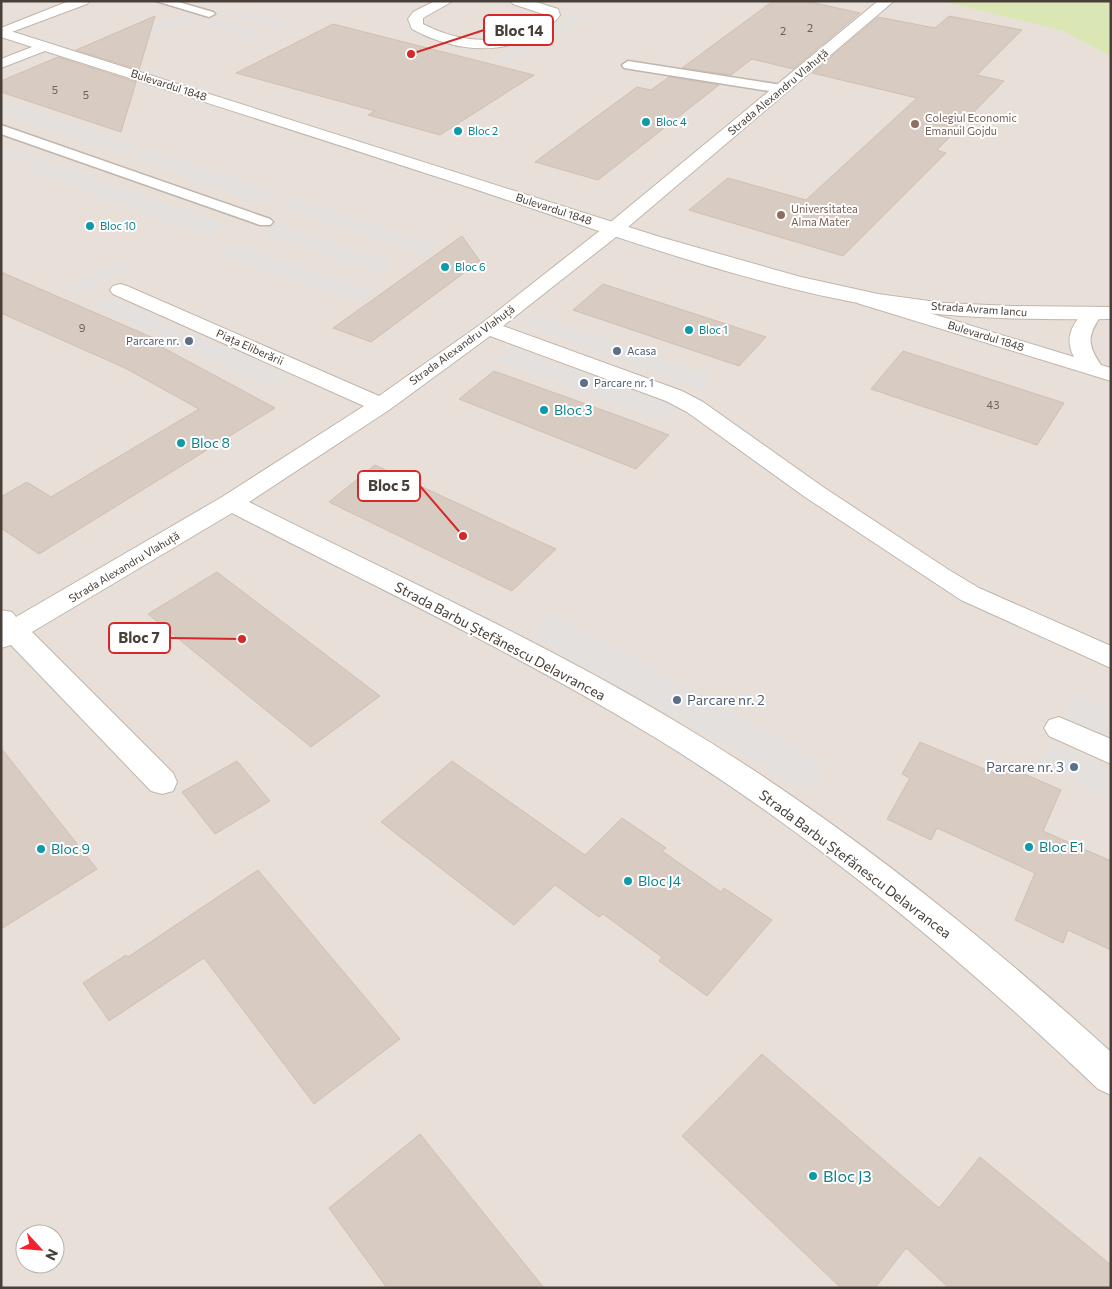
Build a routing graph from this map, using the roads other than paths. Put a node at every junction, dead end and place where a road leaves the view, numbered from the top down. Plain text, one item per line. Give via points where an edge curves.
1 (82, 1) edge
2 (161, 1) edge
3 (446, 1) edge
4 (888, 1) edge
5 (520, 2) edge
6 (209, 14) dead end
7 (2, 32) edge
8 (45, 46) junction
9 (1, 64) edge
10 (628, 65) dead end
11 (782, 89) junction
12 (1, 128) edge
13 (265, 222) dead end
14 (614, 228) junction
15 (120, 290) dead end
16 (848, 294) junction
17 (1101, 314) edge
18 (488, 328) junction
19 (1101, 372) edge
20 (381, 404) junction
21 (231, 503) junction
22 (5, 629) edge
23 (1111, 658) edge
24 (1059, 728) dead end
25 (1111, 752) edge
26 (162, 782) dead end
27 (1111, 1077) edge

1 - 7 street
2 - 6 lane
3 - 5 street via 418,15 415,19 417,26 486,45 515,40 553,16 546,9
4 - 11 street, Strada Alexandru Vlahuță
7 - 8 street, Bulevardul 1848
8 - 9 street
8 - 14 street, Bulevardul 1848
10 - 11 lane
11 - 14 street, Strada Alexandru Vlahuță
12 - 13 lane
14 - 16 street, Bulevardul 1848 via 720,262
14 - 18 street, Strada Alexandru Vlahuță
15 - 20 street, Piața Eliberării
16 - 17 street, Strada Avram Iancu via 974,310
16 - 19 street, Bulevardul 1848
17 - 19 street via 1083,323 1079,344
18 - 20 street, Strada Alexandru Vlahuță
18 - 23 street via 696,407 814,492 970,594
20 - 21 street, Strada Alexandru Vlahuță
21 - 22 street, Strada Alexandru Vlahuță
21 - 27 street, Strada Barbu Ștefănescu Delavrancea via 548,662 670,732 793,814 943,929 1044,1014
22 - 26 street
24 - 25 street

